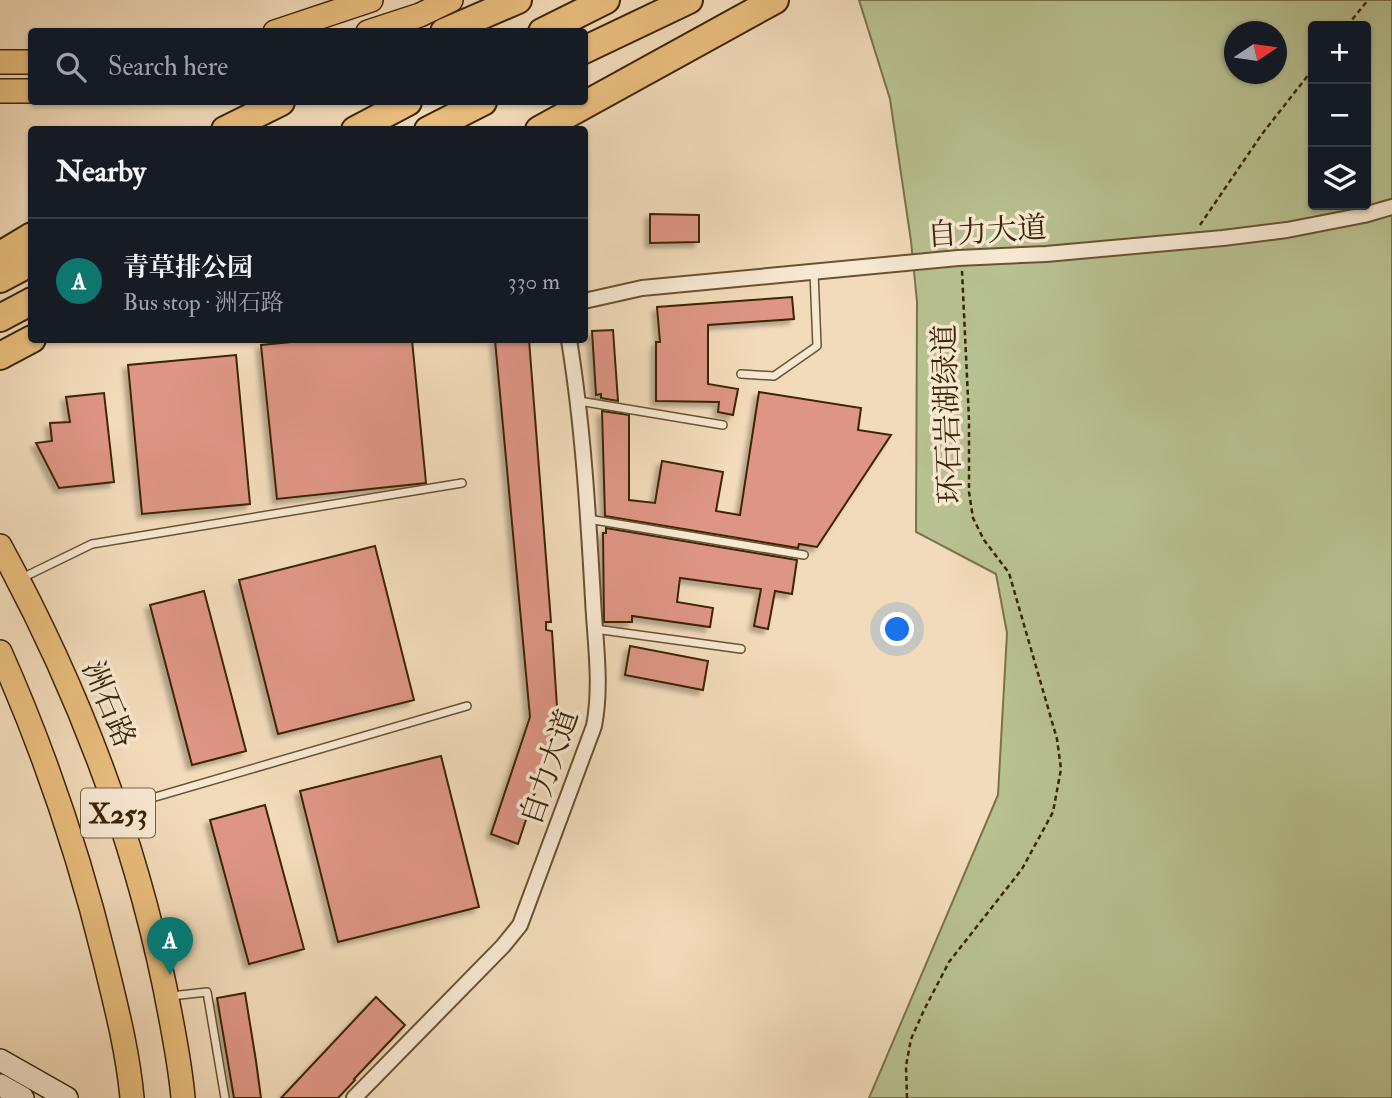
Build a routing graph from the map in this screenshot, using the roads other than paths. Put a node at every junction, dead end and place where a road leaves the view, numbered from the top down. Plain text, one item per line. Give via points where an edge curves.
1 (371, 0) edge
2 (451, 0) edge
3 (518, 0) edge
4 (606, 0) edge
5 (689, 0) edge
6 (775, 0) edge
7 (287, 28) edge
8 (380, 28) edge
9 (453, 28) edge
10 (549, 28) edge
11 (588, 48) edge
12 (0, 62) edge
13 (28, 62) edge
14 (0, 91) edge
15 (28, 91) edge
16 (588, 103) edge
17 (275, 105) edge
18 (402, 105) edge
19 (477, 105) edge
20 (584, 105) edge
21 (233, 126) edge
22 (363, 126) edge
23 (436, 126) edge
24 (546, 126) edge
25 (1392, 207) edge
26 (28, 238) edge
27 (0, 254) edge
28 (28, 264) edge
29 (814, 272) junction
30 (0, 279) edge
31 (588, 300) edge
32 (28, 303) edge
33 (0, 318) edge
34 (28, 341) edge
35 (569, 343) edge
36 (0, 356) edge
37 (741, 374) dead end
38 (579, 401) junction
39 (723, 425) dead end
40 (462, 483) dead end
41 (588, 519) junction
42 (0, 546) edge
43 (804, 555) dead end
44 (18, 579) junction
45 (594, 629) junction
46 (741, 649) dead end
47 (0, 652) edge
48 (467, 706) dead end
49 (117, 808) junction
50 (166, 997) junction
51 (0, 1060) edge
52 (0, 1085) edge
53 (23, 1098) edge
54 (67, 1098) edge
55 (132, 1098) edge
56 (183, 1098) edge
57 (225, 1098) edge
58 (354, 1098) edge

1 - 7 main road
2 - 8 main road
3 - 9 highway
4 - 10 highway
5 - 11 highway
6 - 16 highway
12 - 13 main road
14 - 15 main road
17 - 21 highway
18 - 22 highway
19 - 23 highway
20 - 24 highway
25 - 29 street, 自力大道 via 1287,229 1188,242
26 - 27 highway
28 - 30 highway
29 - 31 street, 自力大道 via 642,288
29 - 37 lane via 817,346 774,376
32 - 33 highway
34 - 36 highway
35 - 38 street, 自力大道
38 - 39 lane
38 - 41 street, 自力大道
40 - 44 lane via 92,544
41 - 43 lane
41 - 45 street, 自力大道
42 - 44 main road, 洲石路 / X253
44 - 49 main road, 洲石路 / X253
45 - 46 lane
45 - 58 street, 自力大道 via 598,694 594,726 520,925
47 - 55 main road, X253 via 34,730 82,872 118,1014
48 - 49 lane
49 - 50 main road, 洲石路 / X253 via 136,866
50 - 56 main road, 洲石路 / X253
50 - 57 lane via 207,992
51 - 54 street
52 - 53 street

